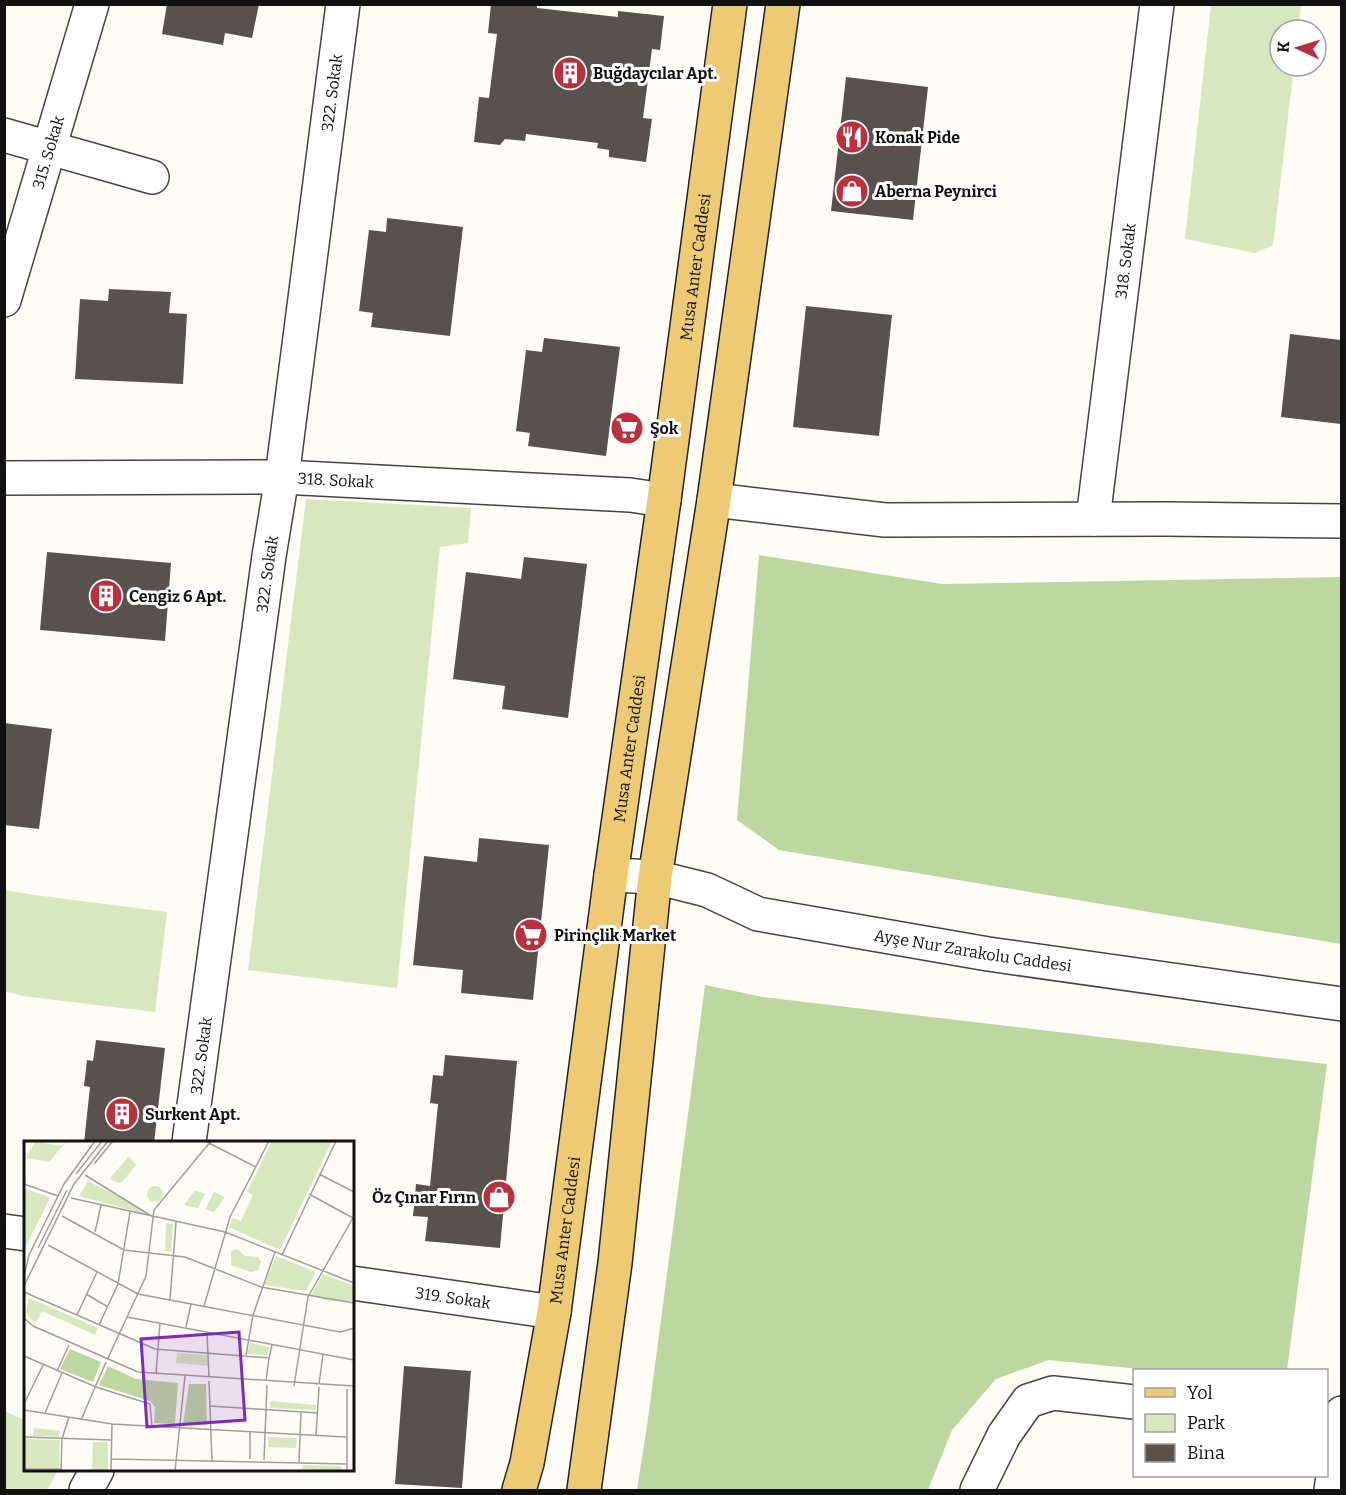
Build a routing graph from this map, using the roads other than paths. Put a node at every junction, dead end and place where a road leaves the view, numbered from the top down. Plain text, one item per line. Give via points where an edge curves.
1 (92, 4) edge
2 (343, 4) edge
3 (730, 4) edge
4 (783, 4) edge
5 (1156, 4) edge
6 (4, 135) edge
7 (49, 148) junction
8 (152, 177) dead end
9 (4, 300) edge
10 (282, 477) junction
11 (4, 478) edge
12 (664, 500) junction
13 (714, 500) junction
14 (1093, 519) junction
15 (1341, 521) edge
16 (611, 875) junction
17 (655, 877) junction
18 (1341, 1004) edge
19 (189, 1141) edge
20 (4, 1231) edge
21 (24, 1234) edge
22 (354, 1283) edge
23 (554, 1312) junction
24 (1133, 1402) edge
25 (1336, 1420) edge
26 (97, 1471) edge
27 (86, 1491) edge
28 (519, 1491) edge
29 (584, 1491) edge
30 (977, 1491) edge
31 (1331, 1491) edge

1 - 7 street, 315. Sokak
2 - 10 street, 322. Sokak
3 - 12 main road, Musa Anter Caddesi
4 - 13 main road
5 - 14 street, 318. Sokak
6 - 7 street
7 - 8 street
7 - 9 street, 315. Sokak
10 - 11 street, 318. Sokak
10 - 12 street, 318. Sokak
10 - 19 street, 322. Sokak
12 - 16 main road, Musa Anter Caddesi
13 - 14 street via 885,520
13 - 17 main road
14 - 15 street
16 - 17 street, Ayşe Nur Zarakolu Caddesi
16 - 23 main road, Musa Anter Caddesi
17 - 18 street, Ayşe Nur Zarakolu Caddesi via 707,890 758,914 988,954
17 - 29 main road via 615,1263
20 - 21 street
22 - 23 street, 319. Sokak
23 - 28 main road, Musa Anter Caddesi
24 - 30 street via 1053,1393 1028,1401 1004,1435
25 - 31 street
26 - 27 street

